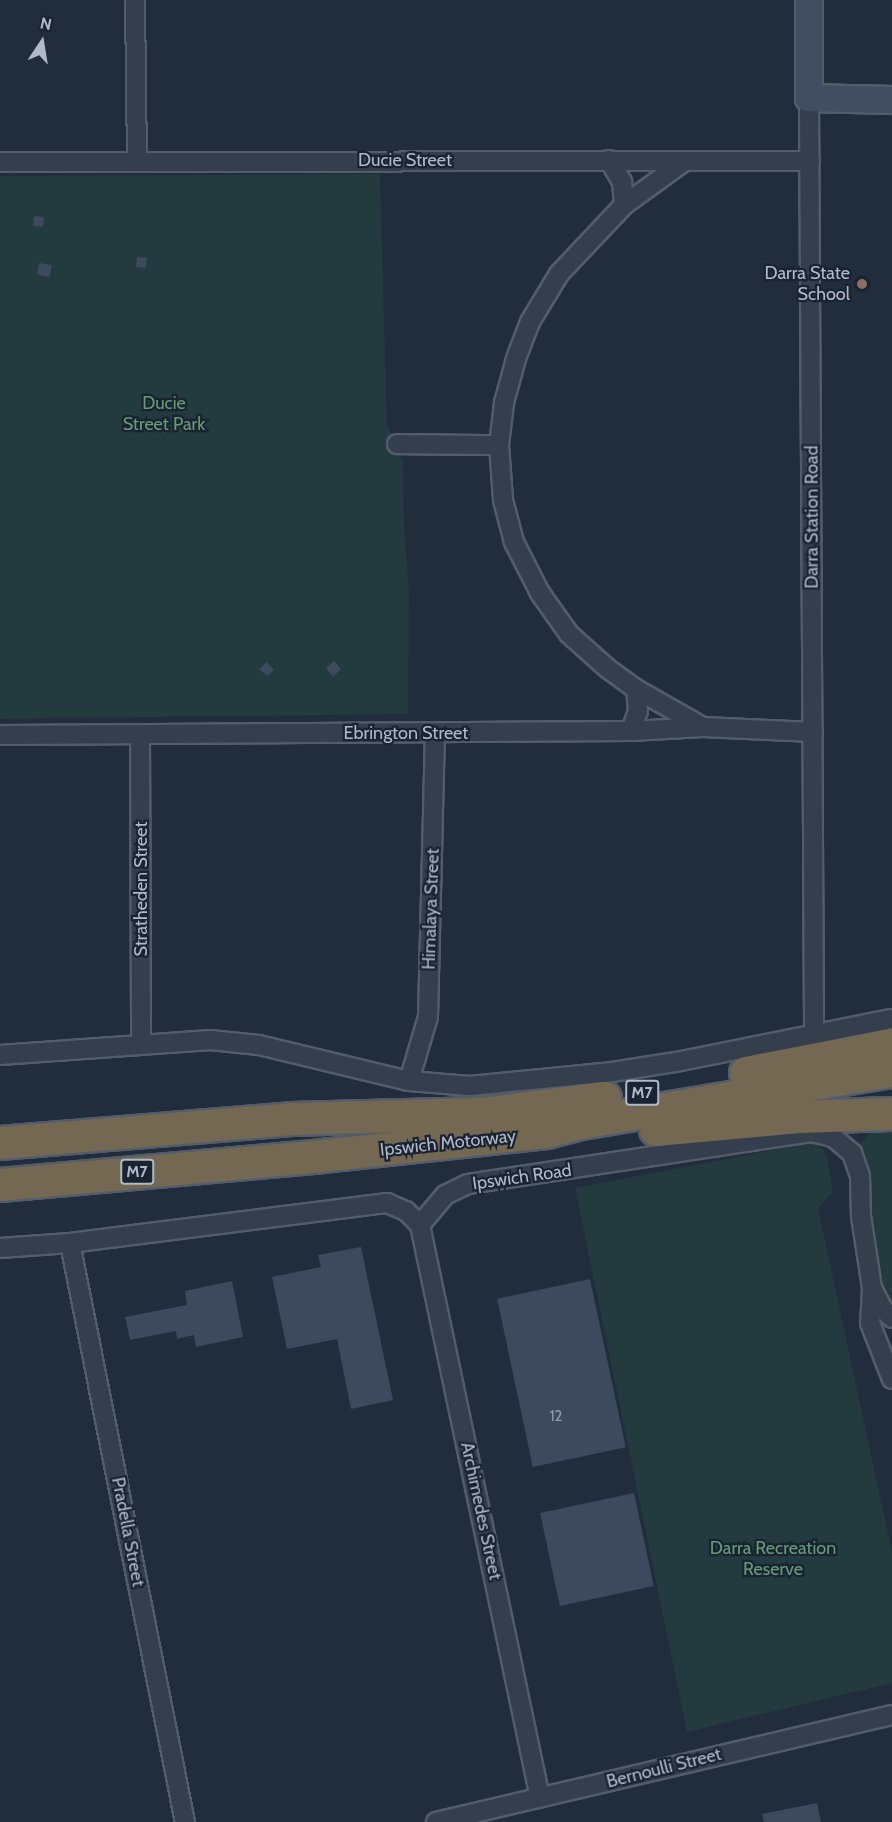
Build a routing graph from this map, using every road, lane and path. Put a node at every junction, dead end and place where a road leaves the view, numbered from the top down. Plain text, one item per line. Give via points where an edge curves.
1 (135, 0) edge
2 (809, 0) edge
3 (809, 98) junction
4 (892, 100) edge
5 (609, 160) junction
6 (137, 161) junction
7 (810, 161) junction
8 (0, 162) edge
9 (681, 163) junction
10 (624, 205) junction
11 (397, 444) dead end
12 (499, 445) junction
13 (636, 689) junction
14 (703, 727) junction
15 (631, 731) junction
16 (813, 732) junction
17 (435, 733) junction
18 (0, 735) edge
19 (140, 735) junction
20 (892, 1019) edge
21 (814, 1035) junction
22 (141, 1043) junction
23 (892, 1045) edge
24 (0, 1055) edge
25 (892, 1071) edge
26 (409, 1081) junction
27 (892, 1114) edge
28 (547, 1132) junction
29 (0, 1143) edge
30 (0, 1185) edge
31 (420, 1225) junction
32 (70, 1243) junction
33 (0, 1248) edge
34 (872, 1288) junction
35 (892, 1318) edge
36 (892, 1379) edge
37 (892, 1715) edge
38 (540, 1798) junction
39 (185, 1822) edge
40 (436, 1822) edge

1 - 6 street
2 - 3 street, Darra Station Road
3 - 4 street
3 - 7 street, Darra Station Road
5 - 6 street, Ducie Street
5 - 9 street, Ducie Street
5 - 10 street via 622,182
6 - 8 street, Ducie Street
7 - 9 street, Ducie Street
7 - 16 street, Darra Station Road
9 - 10 street
10 - 12 street via 559,274 530,322 504,403
11 - 12 street
12 - 13 street via 503,500 514,542 540,593 569,634
13 - 14 street
13 - 15 street via 638,711
14 - 15 street, Ebrington Street
14 - 16 street, Ebrington Street
15 - 17 street, Ebrington Street
16 - 21 street, Darra Station Road
17 - 19 street, Ebrington Street
17 - 26 street, Himalaya Street via 428,1017
18 - 19 street, Ebrington Street
19 - 22 street, Stratheden Street
20 - 21 street
21 - 26 street via 612,1072 470,1086
22 - 24 street
22 - 26 street via 210,1040 259,1045
23 - 29 highway, Ipswich Motorway / M7 via 558,1106 481,1114 291,1119
25 - 28 highway, Ipswich Motorway / M7
27 - 28 highway via 799,1117 590,1136
28 - 30 highway, Ipswich Motorway / M7
31 - 32 street via 406,1212 387,1203
31 - 34 street, Ipswich Road via 445,1195 468,1184 811,1132 833,1137 852,1153 860,1176 861,1216
31 - 38 street, Archimedes Street
32 - 33 street
32 - 39 street, Pradella Street
34 - 35 street, Ipswich Road
34 - 36 street, Ipswich Road via 870,1323
37 - 38 street, Bernoulli Street
38 - 40 street, Bernoulli Street

